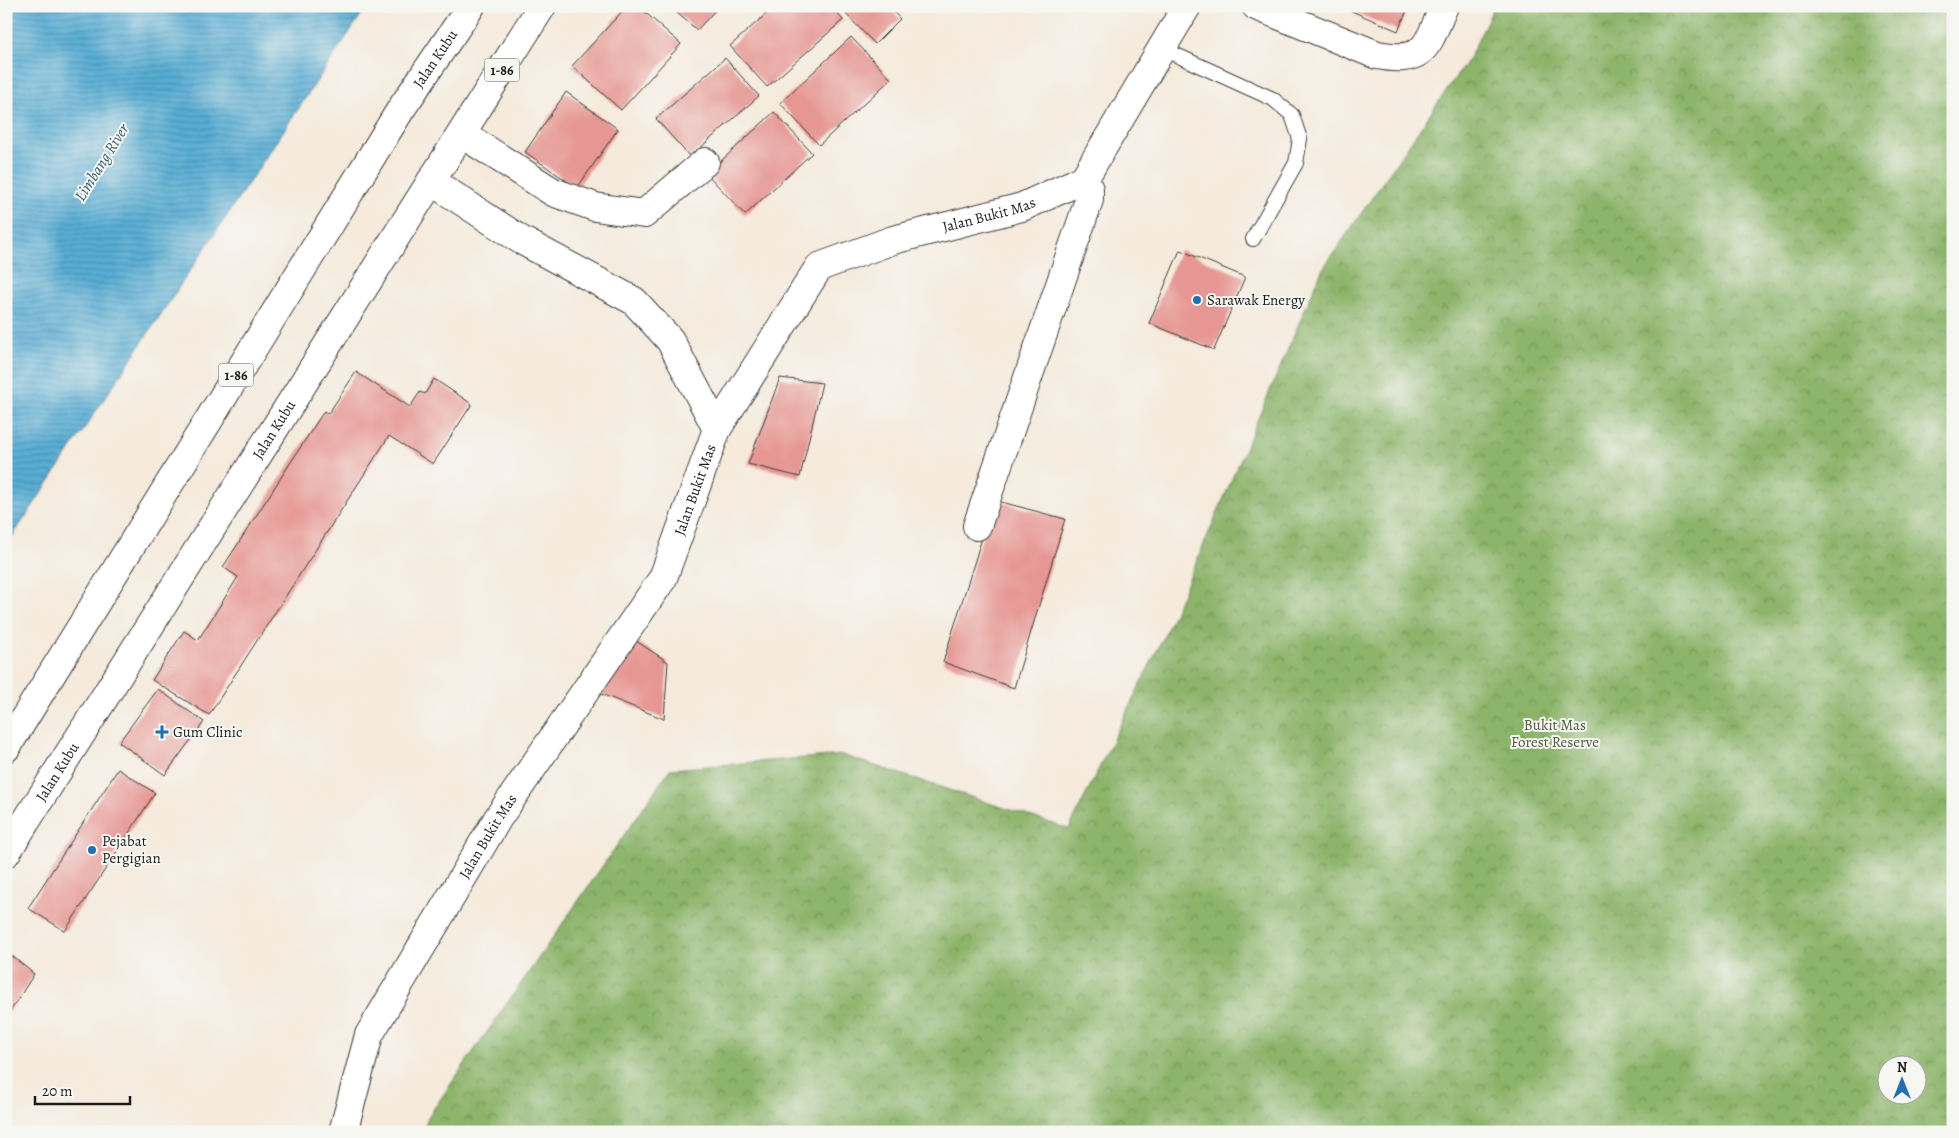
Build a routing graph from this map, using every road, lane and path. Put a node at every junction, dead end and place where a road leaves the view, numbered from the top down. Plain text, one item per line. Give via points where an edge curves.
1 (471, 6) edge
2 (542, 6) edge
3 (1187, 6) edge
4 (1256, 6) edge
5 (1444, 6) edge
6 (1294, 14) edge
7 (1163, 49) junction
8 (462, 134) junction
9 (705, 162) dead end
10 (1084, 180) junction
11 (431, 181) junction
12 (1253, 239) dead end
13 (717, 429) junction
14 (977, 526) dead end
15 (6, 748) edge
16 (6, 853) edge
17 (342, 1132) edge

1 - 15 main road, Jalan Kubu / 1-86 via 401,109
2 - 8 main road, Jalan Kubu / 1-86
3 - 7 main road
4 - 6 main road
5 - 6 main road via 1429,42 1416,56 1396,58 1377,54
7 - 10 main road
7 - 12 lane via 1273,99 1292,115 1300,139 1296,163
8 - 9 main road via 553,192 595,207 644,214
8 - 11 main road, Jalan Kubu / 1-86
10 - 13 main road, Jalan Bukit Mas via 1022,207 893,240 820,267
10 - 14 main road via 1088,200
11 - 13 main road via 521,240 634,301 670,340
11 - 16 main road, Jalan Kubu / 1-86
13 - 17 main road, Jalan Bukit Mas via 662,578 498,818 369,1035

